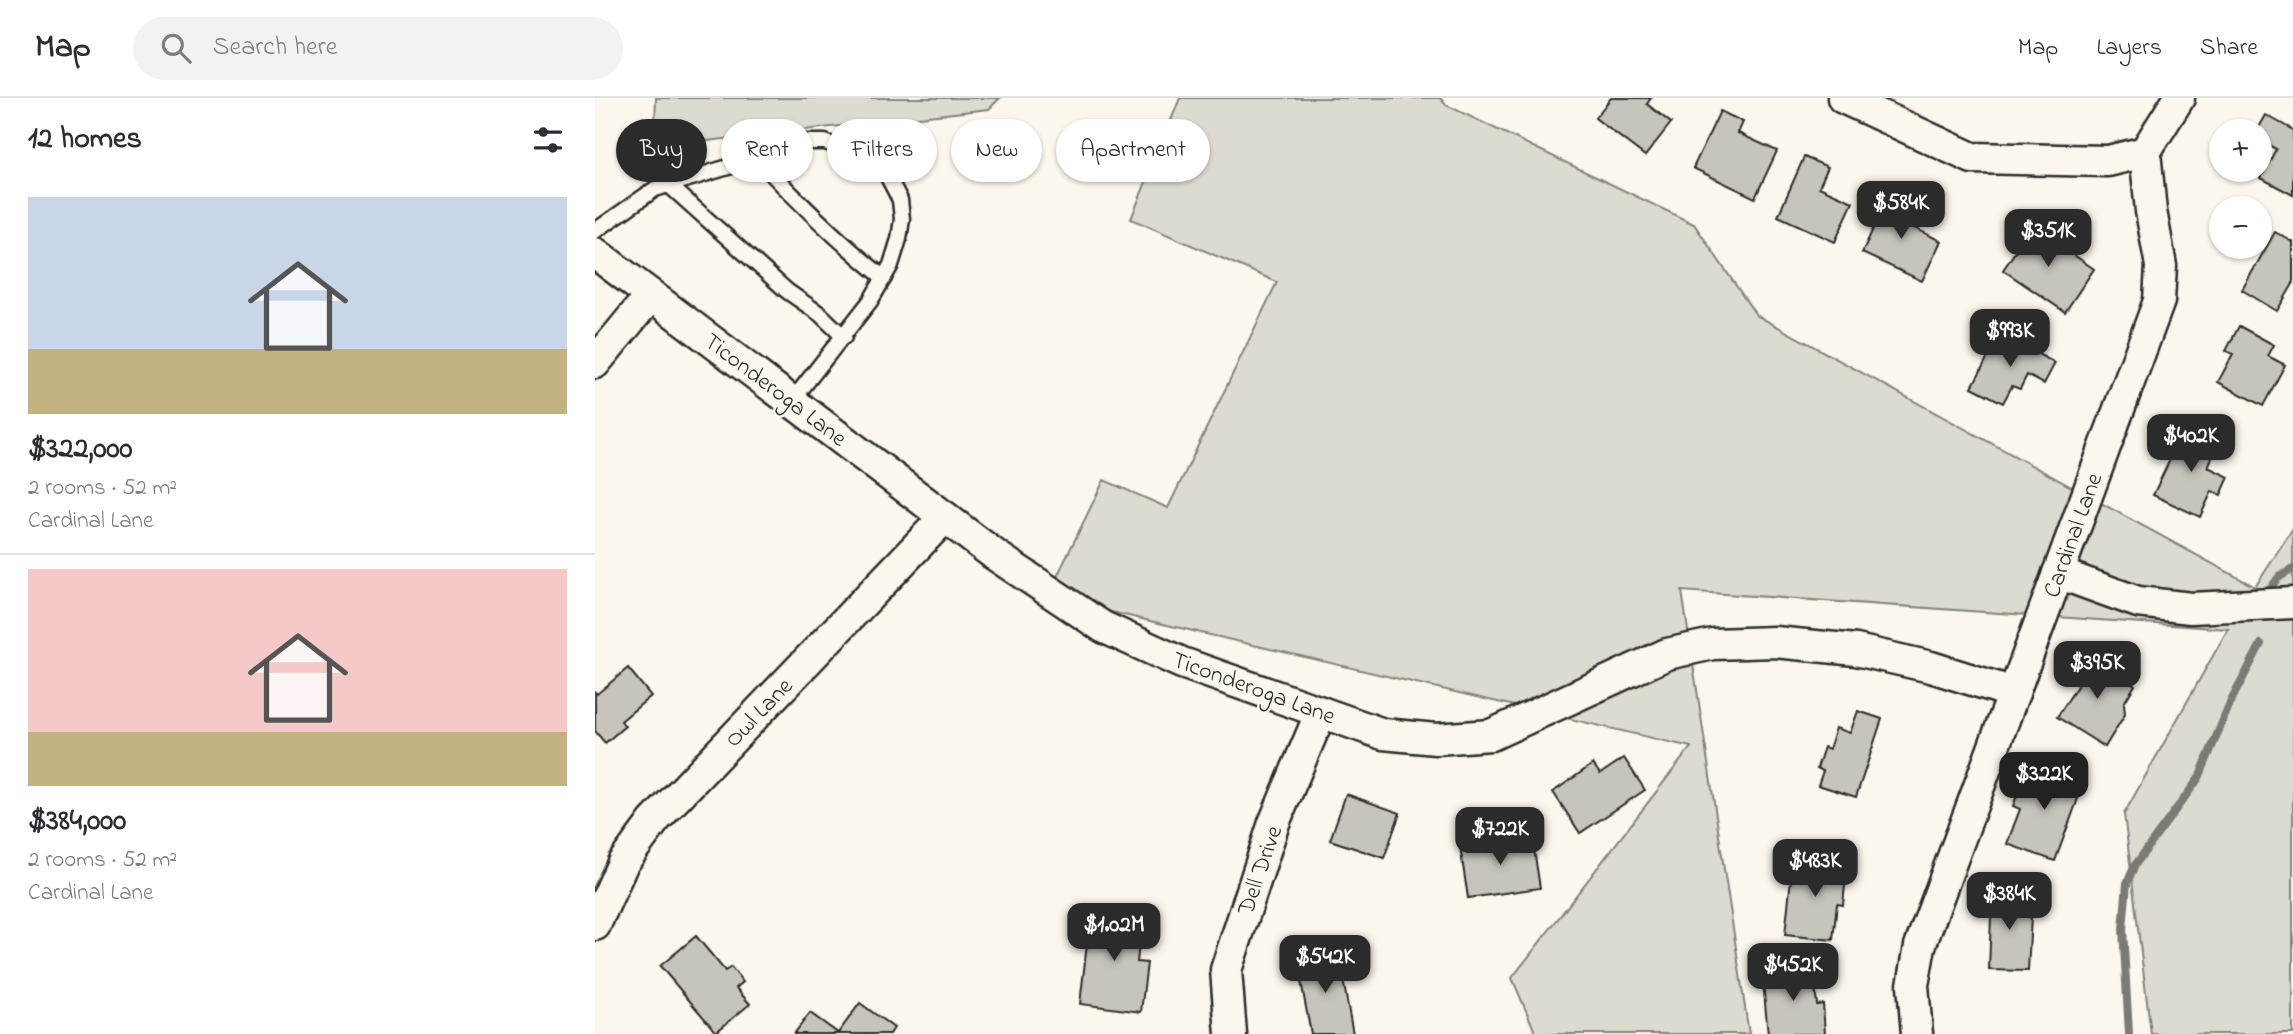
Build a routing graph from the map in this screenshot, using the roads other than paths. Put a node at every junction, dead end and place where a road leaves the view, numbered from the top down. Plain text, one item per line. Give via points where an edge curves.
1 (1843, 98) edge
2 (2179, 98) edge
3 (813, 142) edge
4 (2145, 152) junction
5 (721, 168) edge
6 (779, 182) edge
7 (670, 186) junction
8 (595, 231) edge
9 (595, 253) edge
10 (884, 278) junction
11 (651, 295) junction
12 (844, 337) junction
13 (595, 363) edge
14 (792, 401) junction
15 (945, 517) junction
16 (2058, 573) junction
17 (2293, 603) edge
18 (2014, 693) junction
19 (1321, 712) junction
20 (595, 925) edge
21 (1231, 1034) edge
22 (1917, 1034) edge

1 - 4 street via 1972,158 2108,161
2 - 4 street
3 - 10 lane via 851,152 887,175 900,200 902,219
4 - 16 street, Cardinal Lane via 2161,266 2159,301
5 - 7 lane
6 - 10 lane
7 - 8 lane via 655,190
7 - 12 lane
9 - 11 street, Ticonderoga Lane
10 - 12 lane
11 - 13 street
11 - 14 street, Ticonderoga Lane
12 - 14 lane
14 - 15 street, Ticonderoga Lane
15 - 19 street, Ticonderoga Lane via 1103,627 1182,663
15 - 20 street, Owl Lane via 654,821 623,863
16 - 17 street via 2138,602 2191,608
16 - 18 street, Cardinal Lane
18 - 19 street, Ticonderoga Lane via 1856,650 1775,642 1713,644 1667,654 1491,735 1436,739 1383,734
18 - 22 street, Cardinal Lane via 1920,946 1913,985
19 - 21 street, Dell Drive via 1274,823 1226,970

